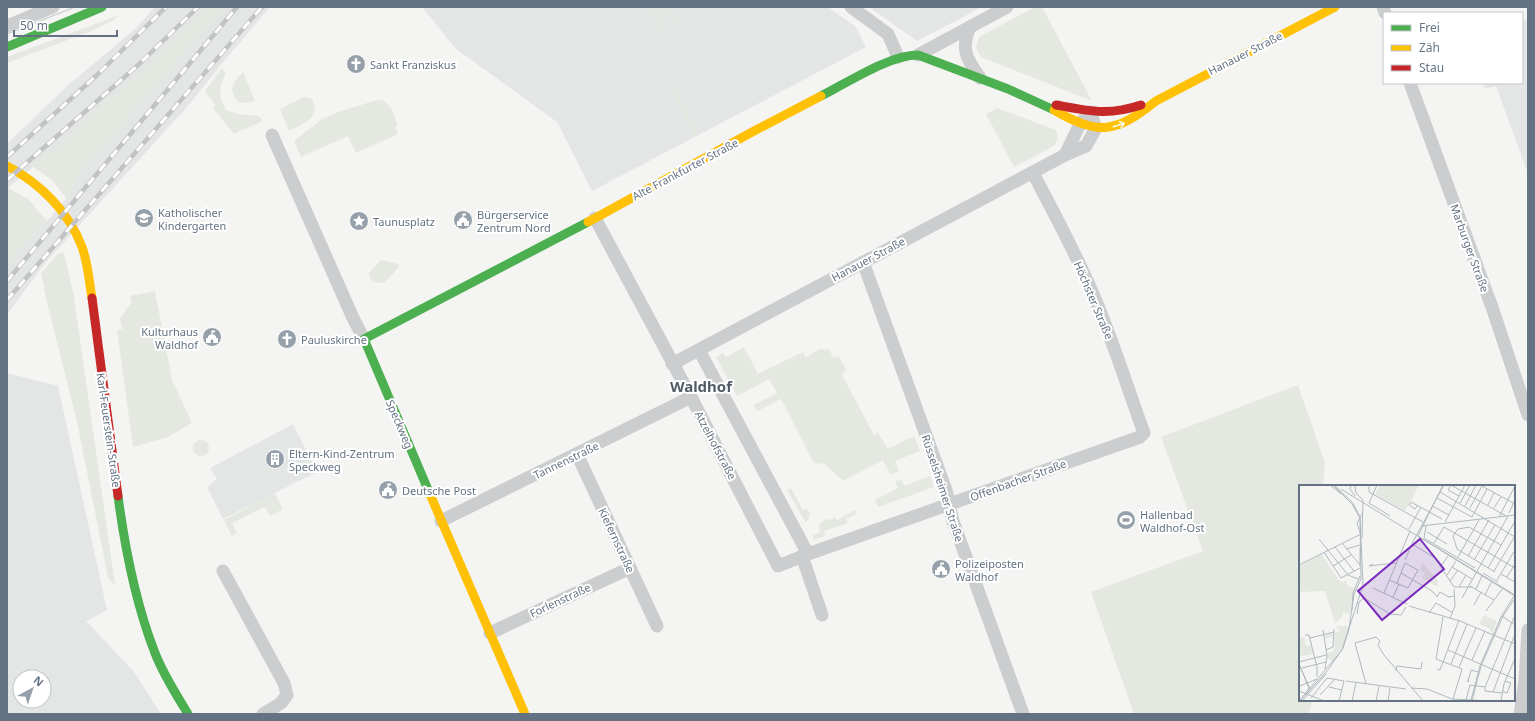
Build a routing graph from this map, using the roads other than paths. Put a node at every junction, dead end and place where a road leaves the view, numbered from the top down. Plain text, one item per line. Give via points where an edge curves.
1 (53, 7) edge
2 (102, 7) edge
3 (851, 7) edge
4 (1007, 7) edge
5 (1335, 7) edge
6 (7, 26) edge
7 (970, 27) junction
8 (10, 44) edge
9 (918, 55) junction
10 (898, 58) junction
11 (980, 78) junction
12 (1410, 84) edge
13 (1156, 101) junction
14 (1039, 102) junction
15 (1090, 112) junction
16 (1080, 124) junction
17 (1096, 128) junction
18 (272, 135) dead end
19 (1065, 156) junction
20 (7, 166) edge
21 (1033, 173) junction
22 (595, 218) junction
23 (863, 262) junction
24 (364, 338) junction
25 (699, 350) junction
26 (672, 364) junction
27 (691, 397) junction
28 (1528, 415) edge
29 (1144, 433) joint
30 (577, 454) junction
31 (950, 504) junction
32 (441, 521) junction
33 (805, 555) junction
34 (778, 566) joint
35 (630, 568) junction
36 (223, 571) dead end
37 (822, 615) dead end
38 (657, 626) dead end
39 (1528, 630) edge
40 (490, 633) junction
41 (1527, 656) edge
42 (188, 714) edge
43 (263, 714) edge
44 (525, 714) edge
45 (1023, 714) edge
46 (1520, 714) edge

1 - 6 street
2 - 8 street
3 - 10 street via 888,34
4 - 7 street, Alte Frankfurter Straße
5 - 13 street, Hanauer Straße
7 - 9 street, Alte Frankfurter Straße
7 - 11 street via 964,49
9 - 10 street, Alte Frankfurter Straße
9 - 11 street
10 - 22 street, Alte Frankfurter Straße via 833,89
11 - 14 street
12 - 28 street, Marburger Straße via 1493,310
13 - 15 street, Hanauer Straße via 1118,112
17 -> 13 street, Hanauer Straße via 1122,124
14 - 15 street, Hanauer Straße
14 - 16 street, Hanauer Straße
15 - 16 street
15 - 17 street
16 - 17 street, Hanauer Straße
16 - 19 street
17 - 19 street, Hanauer Straße via 1086,146
18 - 24 street, Speckweg
19 - 21 street, Hanauer Straße
20 - 42 street, Karl-Feuerstein-Straße via 30,179 53,200 68,220 82,247 89,278 117,489 137,601 162,670
21 - 23 street, Hanauer Straße
21 - 29 street, Höchster Straße via 1096,300
22 - 24 street, Alte Frankfurter Straße
22 - 26 street, Atzelhofstraße
23 - 25 street, Hanauer Straße
23 - 31 street, Rüsselsheimer Straße
24 - 32 street, Speckweg
25 - 26 street, Hanauer Straße
25 - 33 street
26 - 27 street, Atzelhofstraße
27 - 30 street, Tannenstraße
27 - 34 street, Atzelhofstraße
29 - 31 street, Offenbacher Straße via 1140,437
30 - 32 street, Tannenstraße
30 - 35 street, Kiefernstraße
31 - 33 street, Offenbacher Straße
31 - 45 street, Rüsselsheimer Straße via 953,521
32 - 40 street, Speckweg
33 - 34 street, Offenbacher Straße
33 - 37 street
35 - 38 street, Kiefernstraße
35 - 40 street, Forlenstraße
36 - 43 street via 284,683 287,695
39 - 41 street
40 - 44 street, Speckweg
41 - 46 street

